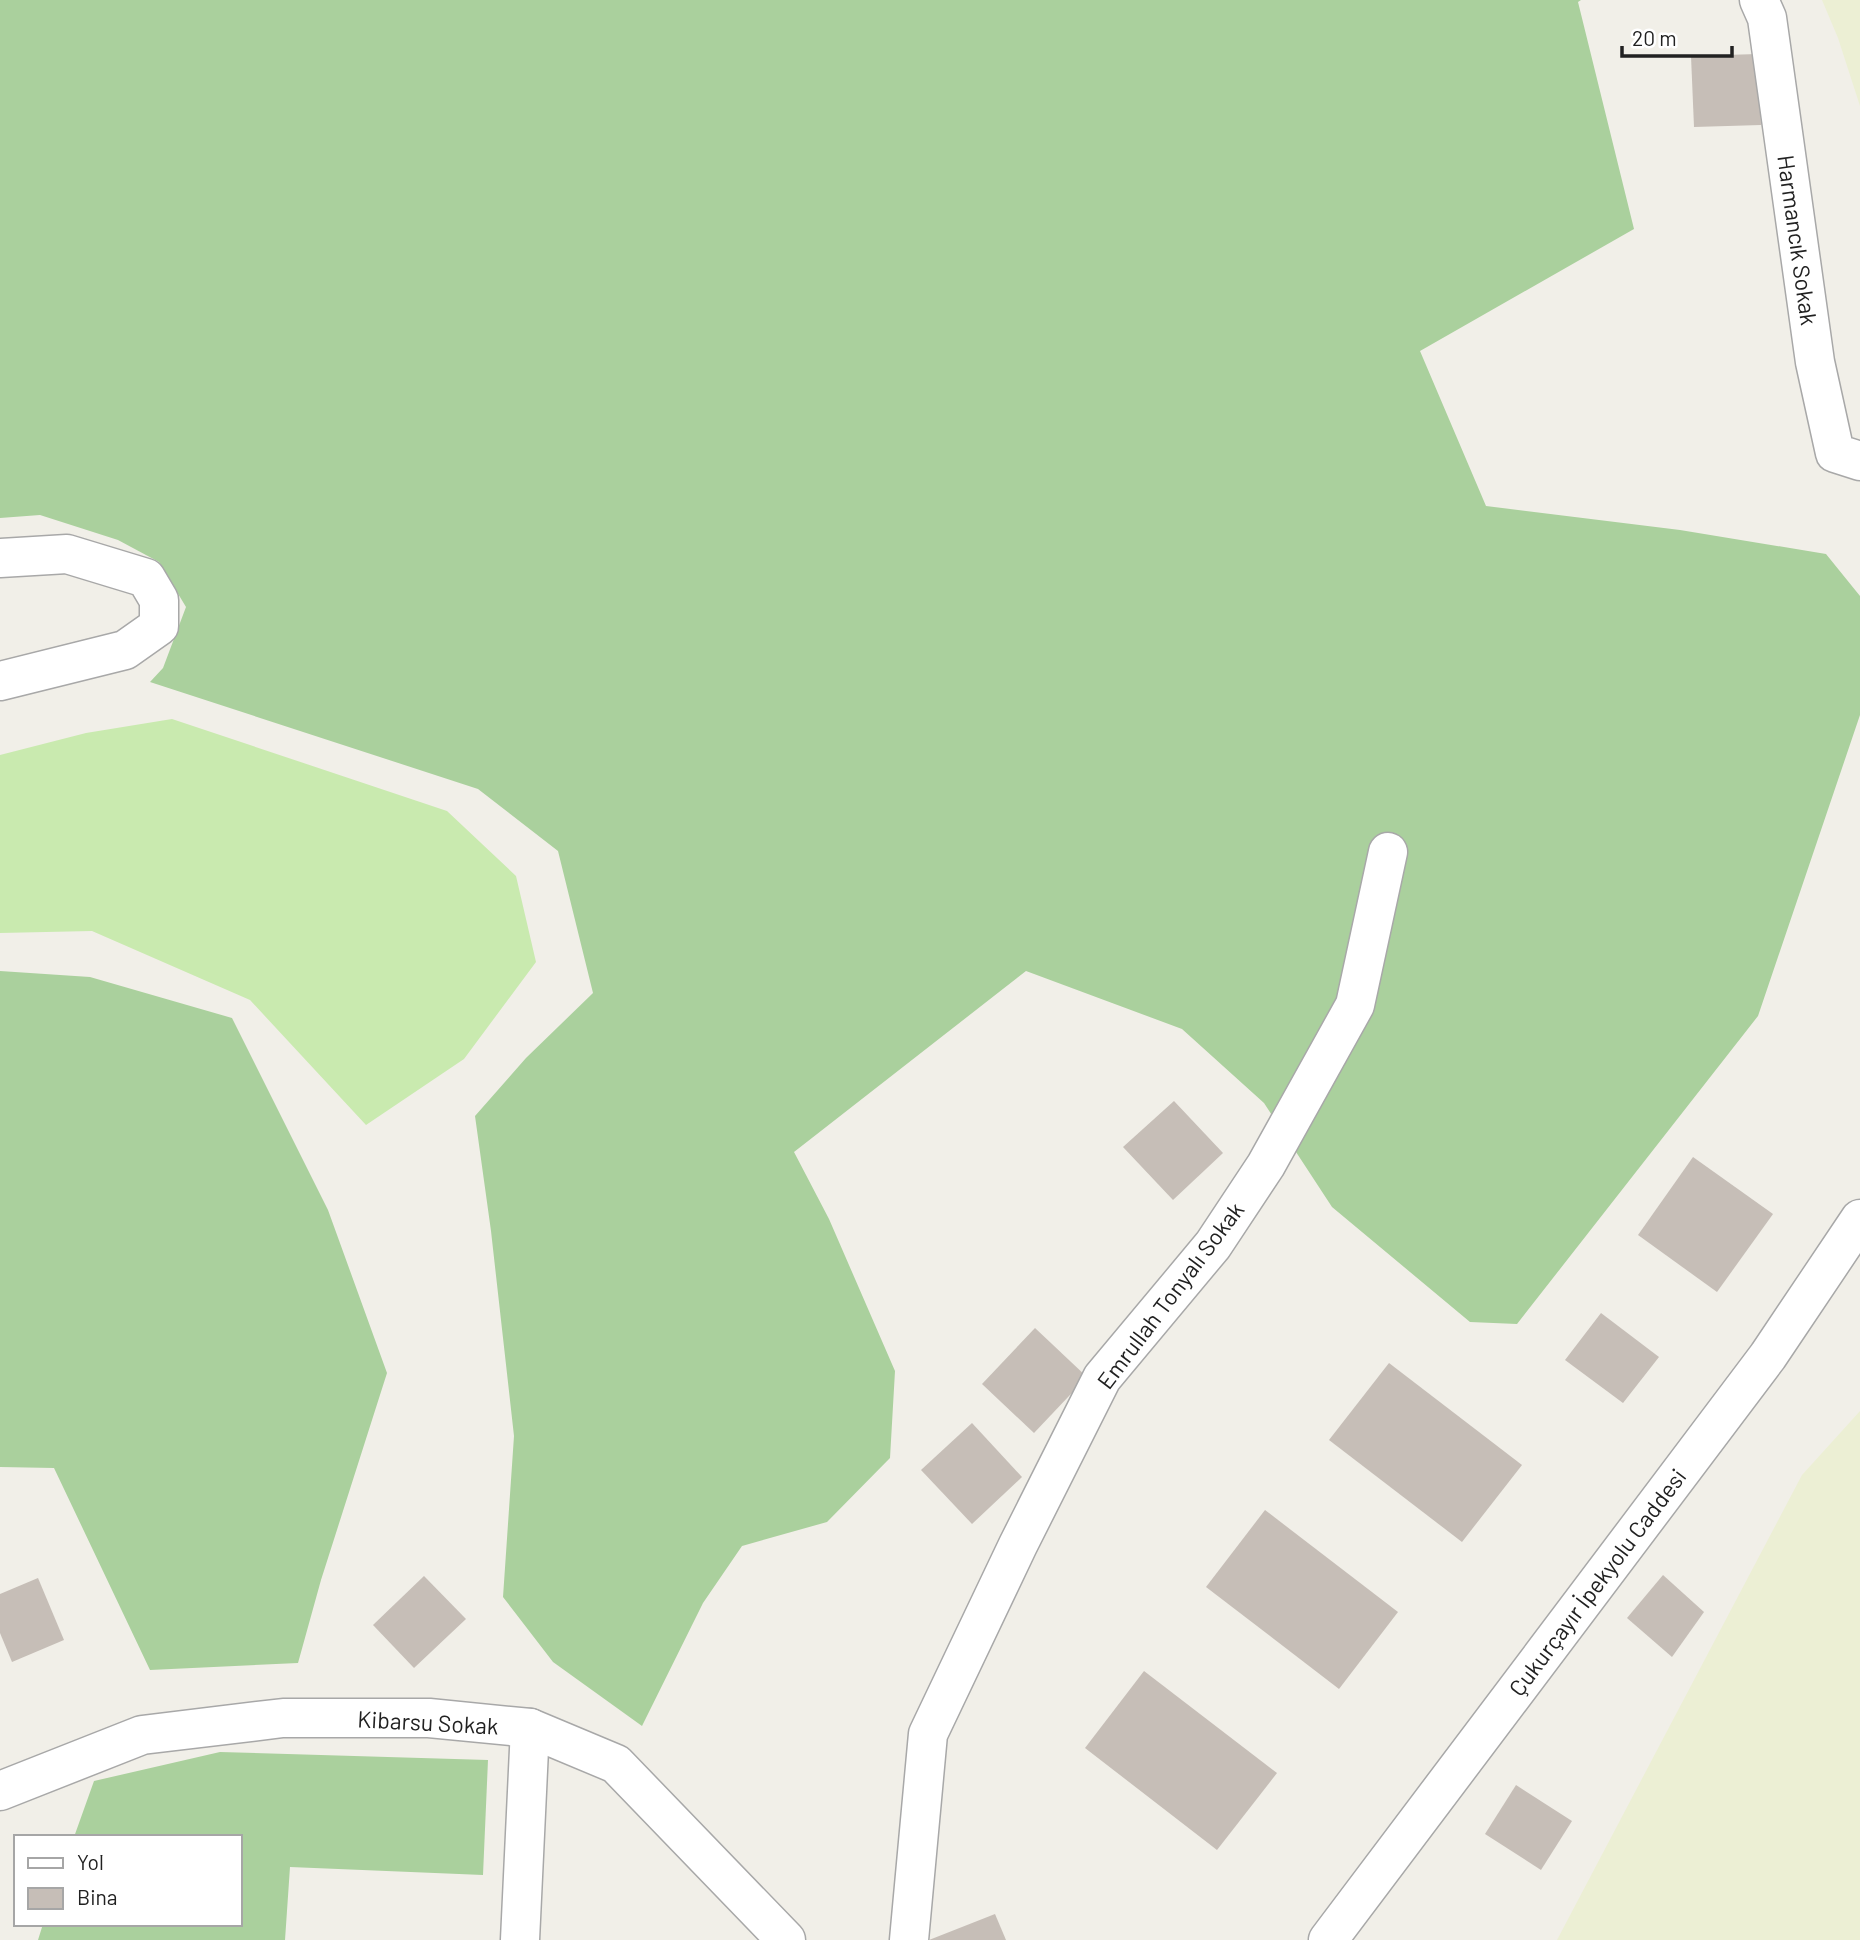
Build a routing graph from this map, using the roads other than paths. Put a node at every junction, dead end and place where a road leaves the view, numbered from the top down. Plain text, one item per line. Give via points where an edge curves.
1 (1759, 0) edge
2 (1860, 461) edge
3 (0, 558) edge
4 (0, 681) edge
5 (1388, 852) dead end
6 (1860, 1219) edge
7 (530, 1728) junction
8 (0, 1791) edge
9 (520, 1940) edge
10 (786, 1940) edge
11 (909, 1940) edge
12 (1328, 1940) edge

1 - 2 street, Harmancık Sokak via 1767,19 1815,362 1835,453
3 - 4 street via 67,554 146,578 159,600 159,626 125,650
5 - 11 street, Emrullah Tonyalı Sokak via 1355,1005 1266,1165 1213,1245 1102,1378 928,1734
6 - 12 street, Çukurçayır İpekyolu Caddesi via 1768,1356
7 - 8 street, Kibarsu Sokak via 429,1718 258,1721 142,1735
7 - 9 street
7 - 10 street, Kibarsu Sokak via 616,1764

